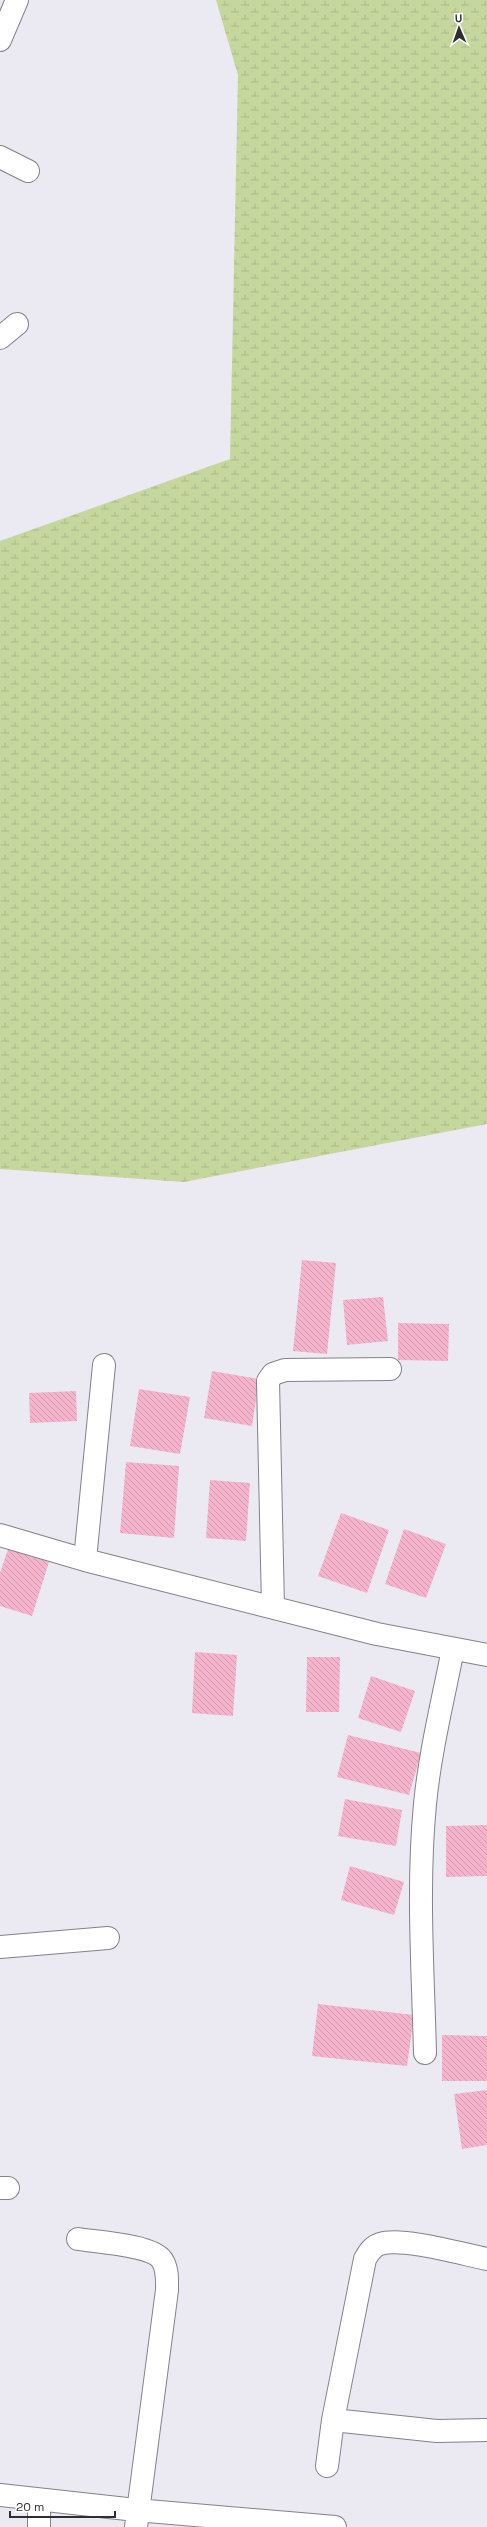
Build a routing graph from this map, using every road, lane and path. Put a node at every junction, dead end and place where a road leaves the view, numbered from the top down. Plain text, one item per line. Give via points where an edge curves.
1 (17, 0) edge
2 (0, 40) edge
3 (0, 157) edge
4 (28, 171) dead end
5 (17, 324) dead end
6 (0, 338) edge
7 (104, 1365) dead end
8 (390, 1369) dead end
9 (0, 1535) edge
10 (85, 1560) junction
11 (273, 1607) junction
12 (453, 1649) junction
13 (487, 1655) edge
14 (108, 1938) dead end
15 (0, 1948) edge
16 (426, 2054) dead end
17 (78, 2239) dead end
18 (487, 2259) edge
19 (332, 2420) junction
20 (487, 2430) edge
21 (327, 2466) dead end
22 (0, 2495) edge
23 (39, 2501) junction
24 (136, 2519) edge
25 (40, 2527) edge
26 (325, 2527) edge

1 - 2 street
3 - 4 street
5 - 6 street
7 - 10 street
8 - 11 street via 285,1370 273,1374 268,1381
9 - 10 street
10 - 11 street
11 - 12 street via 377,1634
12 - 13 street
12 - 16 street via 432,1748 425,1804 421,1908
14 - 15 street
17 - 24 street via 150,2251 162,2260 165,2268 167,2290
18 - 19 street via 396,2242 380,2244 373,2248 366,2259
19 - 20 street via 437,2431
19 - 21 street
22 - 23 street
23 - 24 street
23 - 25 street
24 - 26 street

